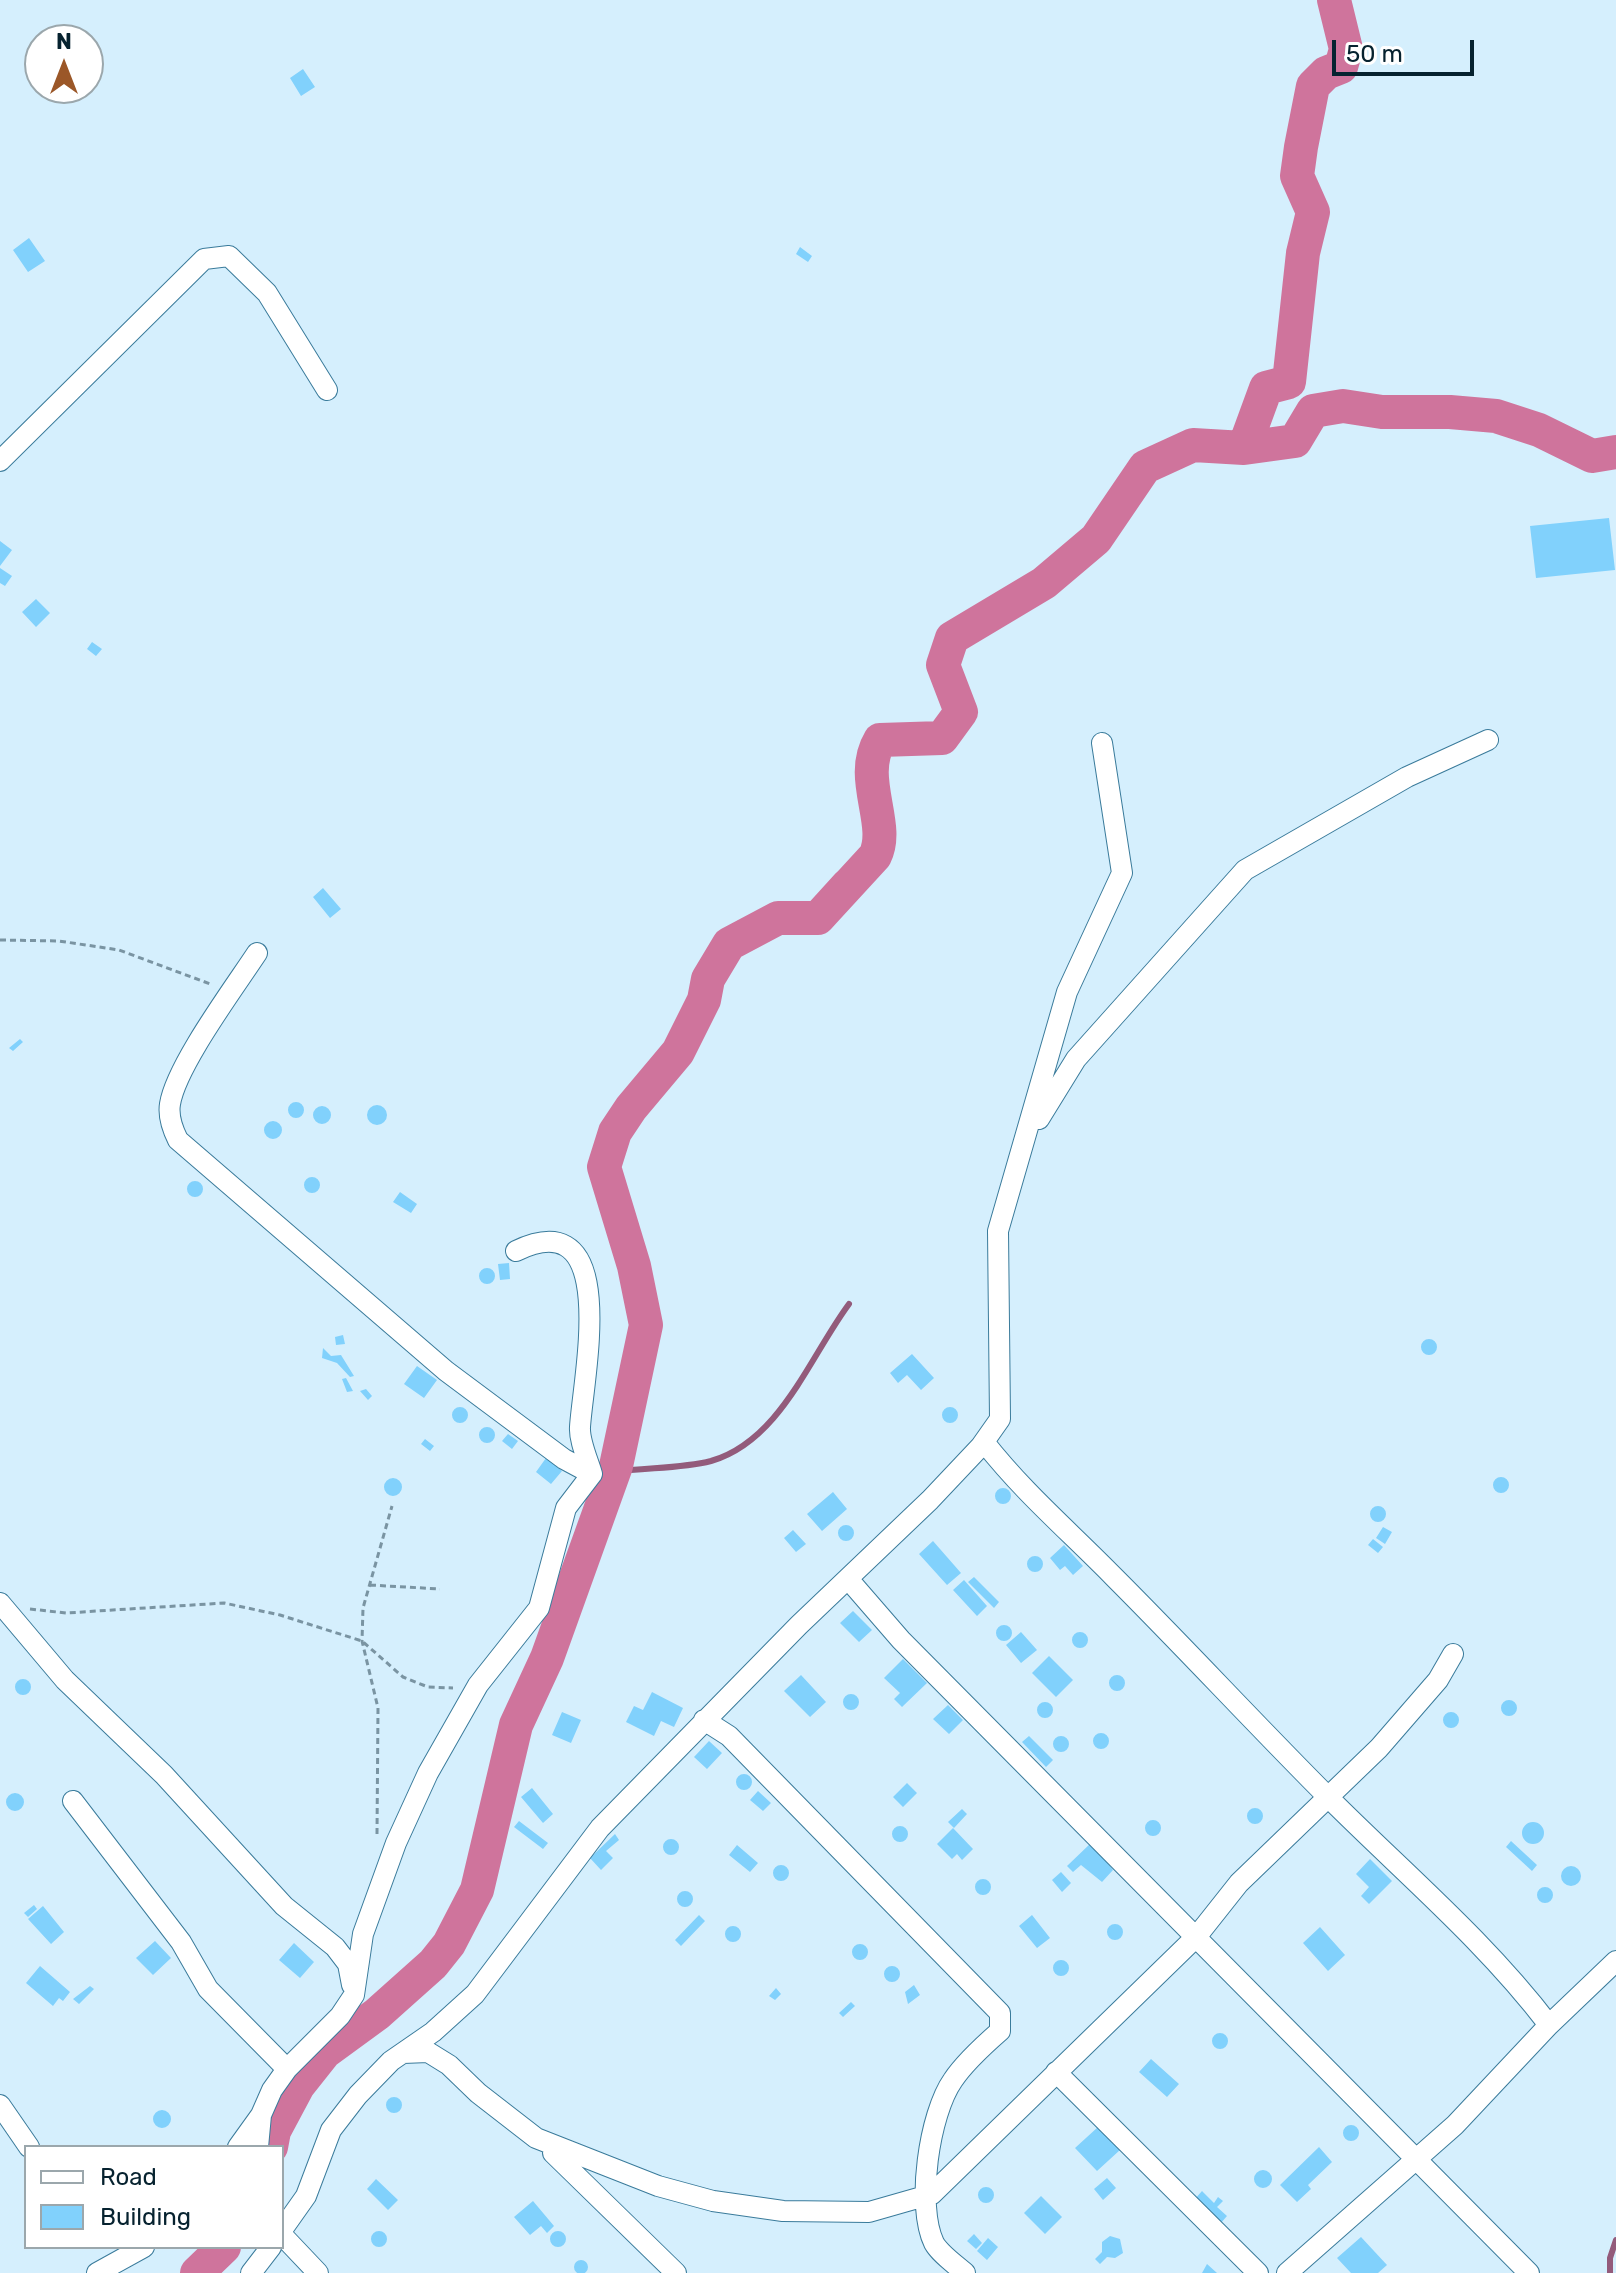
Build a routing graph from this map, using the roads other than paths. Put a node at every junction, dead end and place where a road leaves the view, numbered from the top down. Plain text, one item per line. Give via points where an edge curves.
1 (327, 390) dead end
2 (0, 461) edge
3 (1488, 740) dead end
4 (1102, 743) dead end
5 (257, 953) dead end
6 (1025, 1143) junction
7 (516, 1251) dead end
8 (984, 1442) junction
9 (592, 1474) junction
10 (849, 1580) junction
11 (10, 1605) edge
12 (1453, 1654) dead end
13 (704, 1720) junction
14 (1329, 1798) junction
15 (73, 1801) dead end
16 (1197, 1936) junction
17 (1616, 1961) edge
18 (354, 1995) junction
19 (1549, 2025) junction
20 (403, 2053) junction
21 (287, 2069) junction
22 (1056, 2072) junction
23 (0, 2105) edge
24 (261, 2115) junction
25 (536, 2138) junction
26 (28, 2145) edge
27 (239, 2145) edge
28 (258, 2145) edge
29 (1419, 2159) junction
30 (924, 2196) junction
31 (284, 2230) edge
32 (284, 2235) edge
33 (140, 2249) edge
34 (97, 2273) edge
35 (318, 2273) edge
36 (676, 2273) edge
37 (965, 2273) edge
38 (1258, 2273) edge
39 (1287, 2273) edge
40 (1529, 2273) edge

1 - 2 street via 267,293 229,256 204,259
3 - 6 street via 1407,777 1245,870 1076,1059
4 - 6 street via 1122,873 1067,992
5 - 9 street via 190,1057 170,1104 178,1140 446,1371
6 - 8 street via 998,1231 1000,1419
7 - 9 street via 536,1241 564,1244 572,1249 586,1286 592,1336 579,1430
8 - 10 street
8 - 14 street via 1054,1522 1102,1564
9 - 18 street via 566,1508 539,1608 478,1685 428,1773 377,1890 363,1934
10 - 13 street
10 - 16 street via 901,1640
11 - 18 street via 65,1680 164,1775 284,1906 335,1947 348,1964
12 - 14 street via 1429,1691
13 - 20 street via 600,1828 475,1994
13 - 30 street via 729,1736 1000,2013 1000,2031 947,2092 928,2154
14 - 16 street via 1239,1883
14 - 19 street via 1429,1894
15 - 21 street via 181,1942 208,1989
16 - 22 street
16 - 29 street
17 - 19 street
18 - 21 street
19 - 29 street
20 - 25 street via 428,2052 449,2065
20 - 31 street via 358,2095 331,2130 306,2196
21 - 24 street
22 - 30 street
22 - 38 street
23 - 26 street
24 - 27 street
24 - 28 street
25 - 30 street via 658,2186 713,2201 769,2209 869,2212
25 - 36 street
29 - 39 street
29 - 40 street
30 - 37 street via 936,2246
32 - 35 street
33 - 34 street

